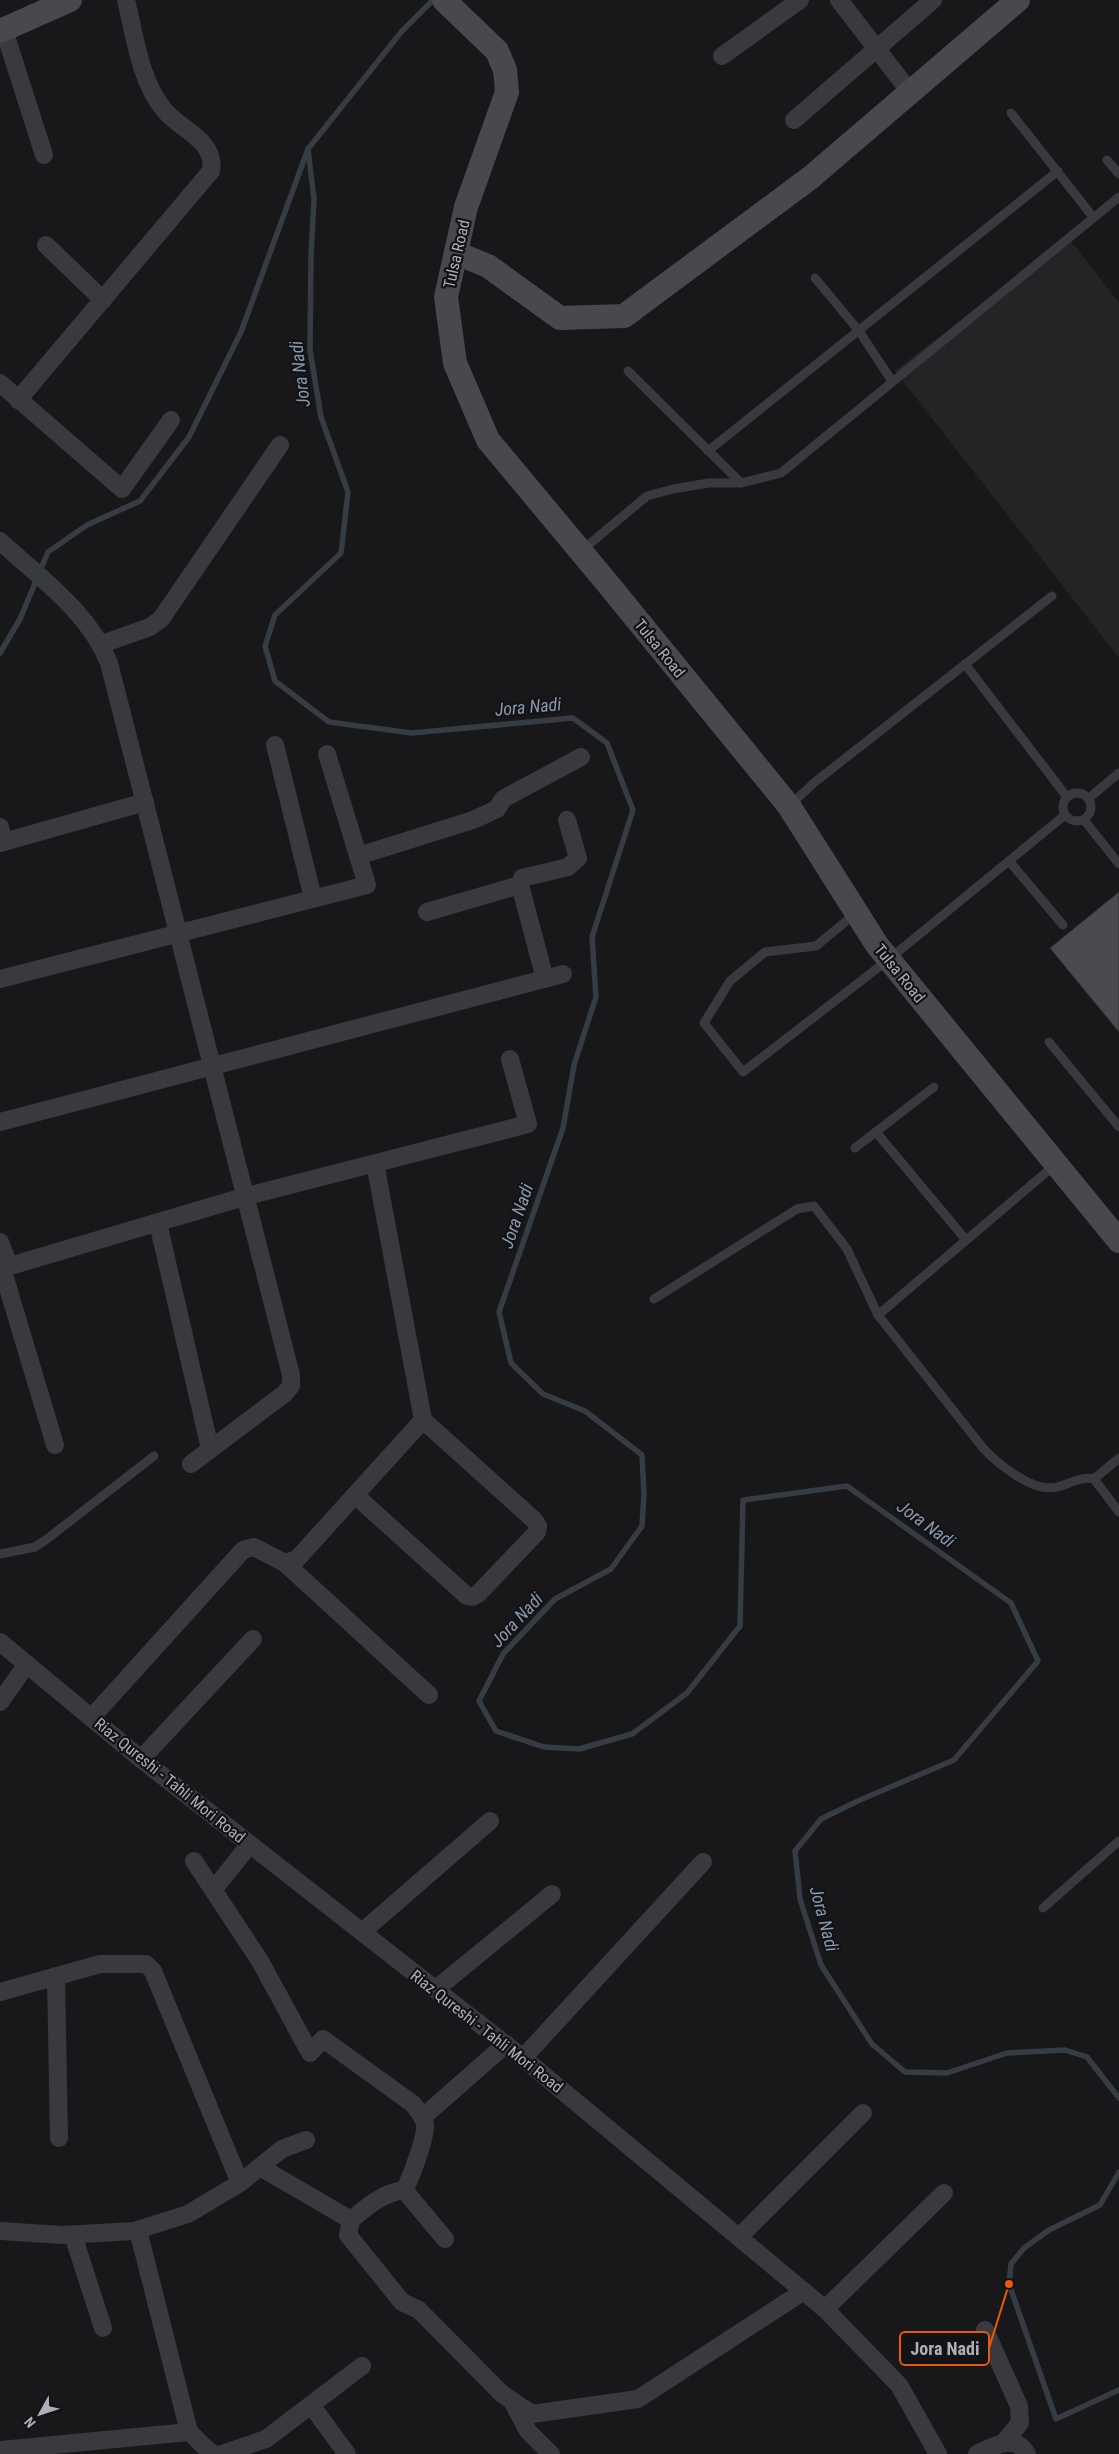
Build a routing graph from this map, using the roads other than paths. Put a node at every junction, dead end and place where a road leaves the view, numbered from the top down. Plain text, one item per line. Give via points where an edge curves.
1 (70, 0) edge
2 (126, 0) edge
3 (800, 0) edge
4 (839, 0) edge
5 (933, 0) edge
6 (1018, 0) edge
7 (450, 6) edge
8 (2, 30) edge
9 (876, 48) junction
10 (722, 56) dead end
11 (910, 92) junction
12 (1011, 113) dead end
13 (794, 120) dead end
14 (44, 155) dead end
15 (1107, 160) dead end
16 (1058, 171) junction
17 (1119, 174) edge
18 (1119, 197) edge
19 (1093, 217) junction
20 (46, 245) dead end
21 (456, 253) junction
22 (816, 278) dead end
23 (103, 300) junction
24 (859, 331) junction
25 (628, 371) dead end
26 (892, 381) junction
27 (0, 383) edge
28 (18, 400) junction
29 (171, 420) dead end
30 (280, 445) dead end
31 (708, 451) junction
32 (741, 483) junction
33 (0, 541) edge
34 (581, 551) junction
35 (1052, 596) dead end
36 (102, 644) junction
37 (965, 664) junction
38 (274, 746) dead end
39 (327, 754) dead end
40 (581, 757) dead end
41 (1119, 773) edge
42 (1067, 797) junction
43 (1089, 798) junction
44 (145, 802) junction
45 (789, 806) junction
46 (1065, 815) junction
47 (566, 820) dead end
48 (1084, 820) junction
49 (1, 837) edge
50 (358, 856) junction
51 (1010, 861) junction
52 (1119, 864) edge
53 (520, 884) junction
54 (313, 898) junction
55 (427, 912) dead end
56 (857, 913) junction
57 (1063, 925) dead end
58 (179, 933) junction
59 (888, 960) junction
60 (563, 974) dead end
61 (0, 979) edge
62 (545, 979) junction
63 (1049, 1042) dead end
64 (510, 1059) dead end
65 (212, 1065) junction
66 (934, 1087) dead end
67 (0, 1122) edge
68 (1119, 1127) edge
69 (876, 1132) junction
70 (855, 1148) dead end
71 (376, 1163) junction
72 (1056, 1164) junction
73 (247, 1196) junction
74 (158, 1223) junction
75 (966, 1240) junction
76 (1119, 1241) edge
77 (0, 1242) edge
78 (3, 1268) edge
79 (654, 1299) dead end
80 (878, 1315) junction
81 (423, 1420) junction
82 (55, 1445) dead end
83 (210, 1449) junction
84 (154, 1456) dead end
85 (1119, 1458) edge
86 (191, 1464) dead end
87 (1094, 1479) junction
88 (356, 1496) junction
89 (1119, 1512) edge
90 (0, 1554) edge
91 (285, 1564) junction
92 (253, 1639) dead end
93 (0, 1642) edge
94 (27, 1664) junction
95 (429, 1695) dead end
96 (0, 1702) edge
97 (92, 1717) junction
98 (141, 1759) junction
99 (490, 1821) dead end
100 (1119, 1841) edge
101 (250, 1844) junction
102 (194, 1862) dead end
103 (703, 1862) dead end
104 (214, 1889) junction
105 (552, 1894) dead end
106 (1043, 1908) dead end
107 (362, 1932) junction
108 (56, 1976) junction
109 (436, 1989) junction
110 (0, 1992) edge
111 (506, 2044) junction
112 (523, 2058) junction
113 (863, 2113) dead end
114 (423, 2117) junction
115 (59, 2138) dead end
116 (306, 2140) dead end
117 (260, 2167) junction
118 (240, 2183) junction
119 (404, 2190) junction
120 (944, 2193) dead end
121 (351, 2220) junction
122 (138, 2230) junction
123 (0, 2231) edge
124 (73, 2235) junction
125 (739, 2237) junction
126 (445, 2239) dead end
127 (804, 2291) junction
128 (825, 2309) junction
129 (103, 2328) dead end
130 (985, 2330) dead end
131 (362, 2366) dead end
132 (513, 2404) junction
133 (311, 2405) junction
134 (189, 2432) junction
135 (1004, 2442) junction
136 (1, 2450) edge
137 (214, 2454) edge
138 (222, 2454) edge
139 (347, 2454) edge
140 (551, 2454) edge
141 (938, 2454) edge
142 (977, 2454) edge
143 (1027, 2454) edge

1 - 8 street
2 - 23 street via 148,82 165,111 208,147 213,160 212,171
3 - 10 street
4 - 9 street
5 - 9 street
6 - 11 street
7 - 21 street, Tulsa Road via 497,51 505,70 507,92 466,207
8 - 14 street
9 - 11 street
9 - 13 street
11 - 21 street via 810,178 624,316 560,318 488,266
12 - 16 lane
15 - 17 lane
16 - 19 lane
16 - 24 lane
18 - 19 lane
19 - 26 lane
20 - 23 street
21 - 34 street, Tulsa Road via 446,297 455,363 488,440
22 - 24 lane
23 - 28 street
24 - 26 lane
24 - 31 lane
25 - 31 lane
26 - 32 lane via 781,473
27 - 28 street
28 - 29 street via 122,489
30 - 36 street via 161,619 150,627
31 - 32 lane
32 - 34 lane via 709,483 647,496
33 - 36 street via 82,617
34 - 45 street, Tulsa Road
35 - 37 lane
36 - 44 street via 110,663
37 - 42 lane
37 - 45 lane
38 - 54 street
39 - 50 street
40 - 50 street via 503,799 497,809 473,820
41 - 43 lane
42 - 43 lane via 1076,792
42 - 46 lane via 1062,806
43 - 48 lane via 1091,812
44 - 49 street
44 - 58 street
45 - 56 street, Tulsa Road
46 - 48 lane via 1075,822
46 - 51 lane
47 - 53 street via 578,858 568,867 522,878
48 - 52 lane
50 - 54 street via 367,884
51 - 57 lane
51 - 59 lane
53 - 55 street
53 - 62 street
54 - 58 street
56 - 59 street, Tulsa Road
56 - 59 lane via 816,946 764,952 730,981 704,1023 743,1072
58 - 61 street
58 - 65 street
59 - 72 street, Tulsa Road
60 - 62 street
62 - 65 street
63 - 68 lane
64 - 71 street via 528,1124
65 - 67 street
65 - 73 street
66 - 69 lane
69 - 70 lane
69 - 75 lane
71 - 73 street
71 - 81 street
72 - 75 lane
72 - 76 street, Tulsa Road
73 - 74 street
73 - 83 street via 291,1386
74 - 78 street
74 - 83 street
75 - 80 lane
77 - 78 street
78 - 82 street
79 - 80 lane via 797,1210 814,1206 847,1248
80 - 87 lane via 1000,1465 1034,1485 1051,1488 1084,1477
81 - 88 street
81 - 88 street via 534,1520 537,1532 472,1597 467,1596
83 - 86 street
84 - 90 lane via 35,1547
85 - 87 lane
87 - 89 lane
88 - 91 street via 297,1560
91 - 95 street
91 - 97 street via 254,1546 243,1550
92 - 98 street
93 - 94 street, Riaz Qureshi - Tahli Mori Road
94 - 96 street
94 - 97 street, Riaz Qureshi - Tahli Mori Road
97 - 98 street, Riaz Qureshi - Tahli Mori Road
98 - 101 street, Riaz Qureshi - Tahli Mori Road
99 - 107 street
100 - 106 lane
101 - 104 street
101 - 107 street, Riaz Qureshi - Tahli Mori Road
102 - 104 street
103 - 112 street
104 - 114 street via 260,1961 310,2053 323,2039 413,2104
105 - 109 street
107 - 109 street, Riaz Qureshi - Tahli Mori Road
108 - 110 street
108 - 115 street
108 - 118 street via 100,1964 138,1962 153,1970
109 - 111 street, Riaz Qureshi - Tahli Mori Road
111 - 112 street, Riaz Qureshi - Tahli Mori Road
111 - 114 street
112 - 125 street, Riaz Qureshi - Tahli Mori Road
113 - 125 street
114 - 119 street via 426,2127 410,2182
116 - 117 street via 282,2150
117 - 118 street
117 - 121 street
118 - 122 street via 188,2214
119 - 121 street via 379,2198
119 - 126 street
120 - 128 street
121 - 132 street via 348,2235 402,2302 419,2310
122 - 124 street
122 - 134 street
123 - 124 street
124 - 129 street
125 - 127 street, Riaz Qureshi - Tahli Mori Road
127 - 128 street, Riaz Qureshi - Tahli Mori Road
127 - 132 street via 638,2399 532,2414
128 - 141 street, Riaz Qureshi - Tahli Mori Road via 899,2385
130 - 135 street via 1019,2406 1020,2423
131 - 133 street
132 - 140 street via 528,2431
133 - 138 street via 266,2439
133 - 139 street
134 - 136 street
134 - 137 street
135 - 142 street
135 - 143 street via 1016,2443

